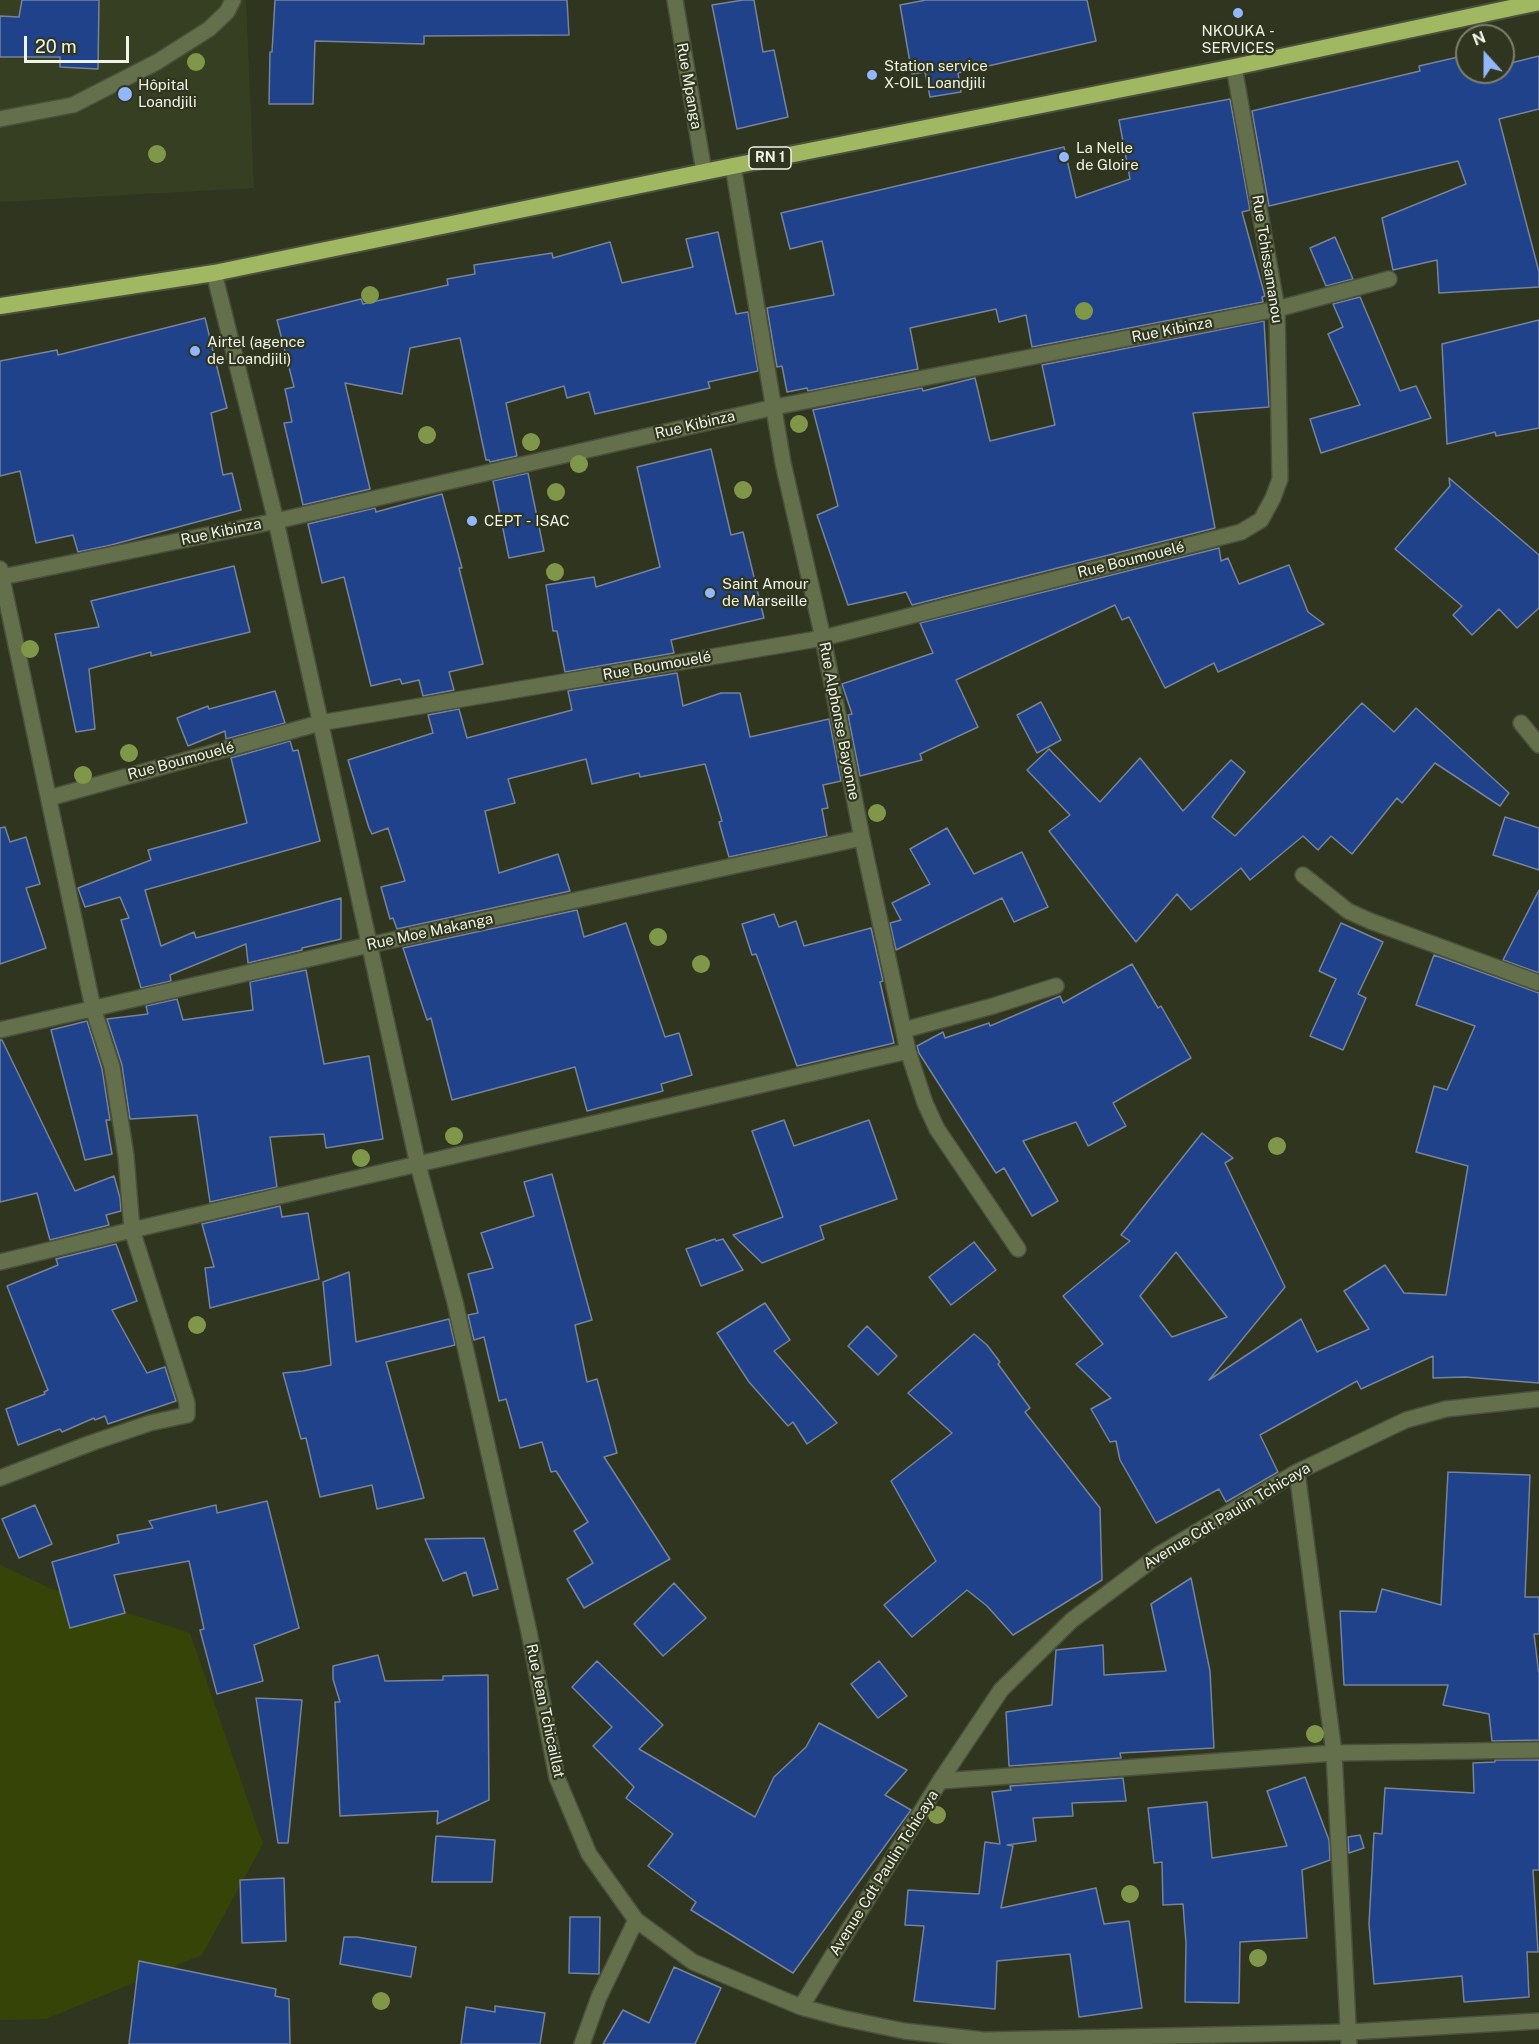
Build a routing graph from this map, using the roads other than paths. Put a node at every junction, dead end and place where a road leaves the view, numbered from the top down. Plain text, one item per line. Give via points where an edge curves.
1 (233, 0) edge
2 (675, 0) edge
3 (1539, 2) edge
4 (1234, 67) junction
5 (0, 119) edge
6 (733, 166) junction
7 (704, 172) junction
8 (214, 273) junction
9 (1389, 279) dead end
10 (0, 306) edge
11 (1278, 309) junction
12 (775, 407) junction
13 (1261, 520) joint
14 (276, 521) junction
15 (1, 573) edge
16 (823, 638) junction
17 (320, 723) junction
18 (1521, 723) dead end
19 (1539, 744) edge
20 (49, 798) junction
21 (862, 838) junction
22 (1303, 875) dead end
23 (369, 945) junction
24 (1539, 983) edge
25 (1056, 986) dead end
26 (93, 1008) junction
27 (0, 1030) edge
28 (904, 1030) junction
29 (908, 1051) junction
30 (418, 1165) junction
31 (132, 1230) junction
32 (1018, 1249) dead end
33 (0, 1262) edge
34 (1539, 1399) edge
35 (1297, 1472) junction
36 (0, 1478) edge
37 (1539, 1750) edge
38 (1334, 1753) junction
39 (940, 1781) junction
40 (636, 1920) junction
41 (801, 2007) junction
42 (1539, 2021) edge
43 (1349, 2038) edge
44 (582, 2044) edge

1 - 5 street via 227,12 209,29 157,62 73,105
2 - 7 street, Rue Mpanga
3 - 4 highway, RN 1
4 - 6 highway, RN 1
4 - 11 street, Rue Tchissamanou
6 - 7 highway, RN 1
6 - 12 street, Rue Alphonse Bayonne
7 - 8 highway, RN 1
8 - 10 highway, RN 1
8 - 14 street, Rue Jean Tchicaillat
9 - 11 street, Rue Kibinza
11 - 12 street, Rue Kibinza
11 - 13 street, Rue Tchissamanou via 1280,479
12 - 14 street, Rue Kibinza
12 - 16 street, Rue Alphonse Bayonne via 783,464
13 - 16 street, Rue Boumouelé via 1241,532
14 - 15 street, Rue Kibinza
14 - 17 street, Rue Jean Tchicaillat
15 - 20 street
16 - 17 street, Rue Boumouelé
16 - 21 street, Rue Alphonse Bayonne
17 - 20 street, Rue Boumouelé
17 - 23 street, Rue Jean Tchicaillat
18 - 19 street
20 - 26 street
21 - 23 street, Rue Moe Makanga
21 - 28 street, Rue Alphonse Bayonne
22 - 24 street via 1348,911
23 - 26 street, Rue Moe Makanga
23 - 30 street, Rue Jean Tchicaillat
25 - 28 street
26 - 27 street, Rue Moe Makanga
26 - 31 street via 112,1067 126,1156
28 - 29 street, Rue Alphonse Bayonne
29 - 30 street
29 - 32 street, Rue Alphonse Bayonne via 937,1129
30 - 31 street
30 - 40 street, Rue Jean Tchicaillat via 455,1302 529,1632 557,1778 589,1854
31 - 33 street
31 - 36 street via 187,1403 187,1415 150,1423
34 - 35 street, Avenue Cdt Paulin Tchicaya via 1446,1409 1406,1420
35 - 38 street
35 - 39 street, Avenue Cdt Paulin Tchicaya via 1160,1554 1072,1620 1001,1690
37 - 38 street
38 - 39 street
38 - 43 street
39 - 41 street, Avenue Cdt Paulin Tchicaya
40 - 41 street, Rue Jean Tchicaillat via 693,1962
40 - 44 street via 599,1997
41 - 43 street, Rue Jean Tchicaillat via 903,2031 984,2040
42 - 43 street, Rue Jean Tchicaillat

